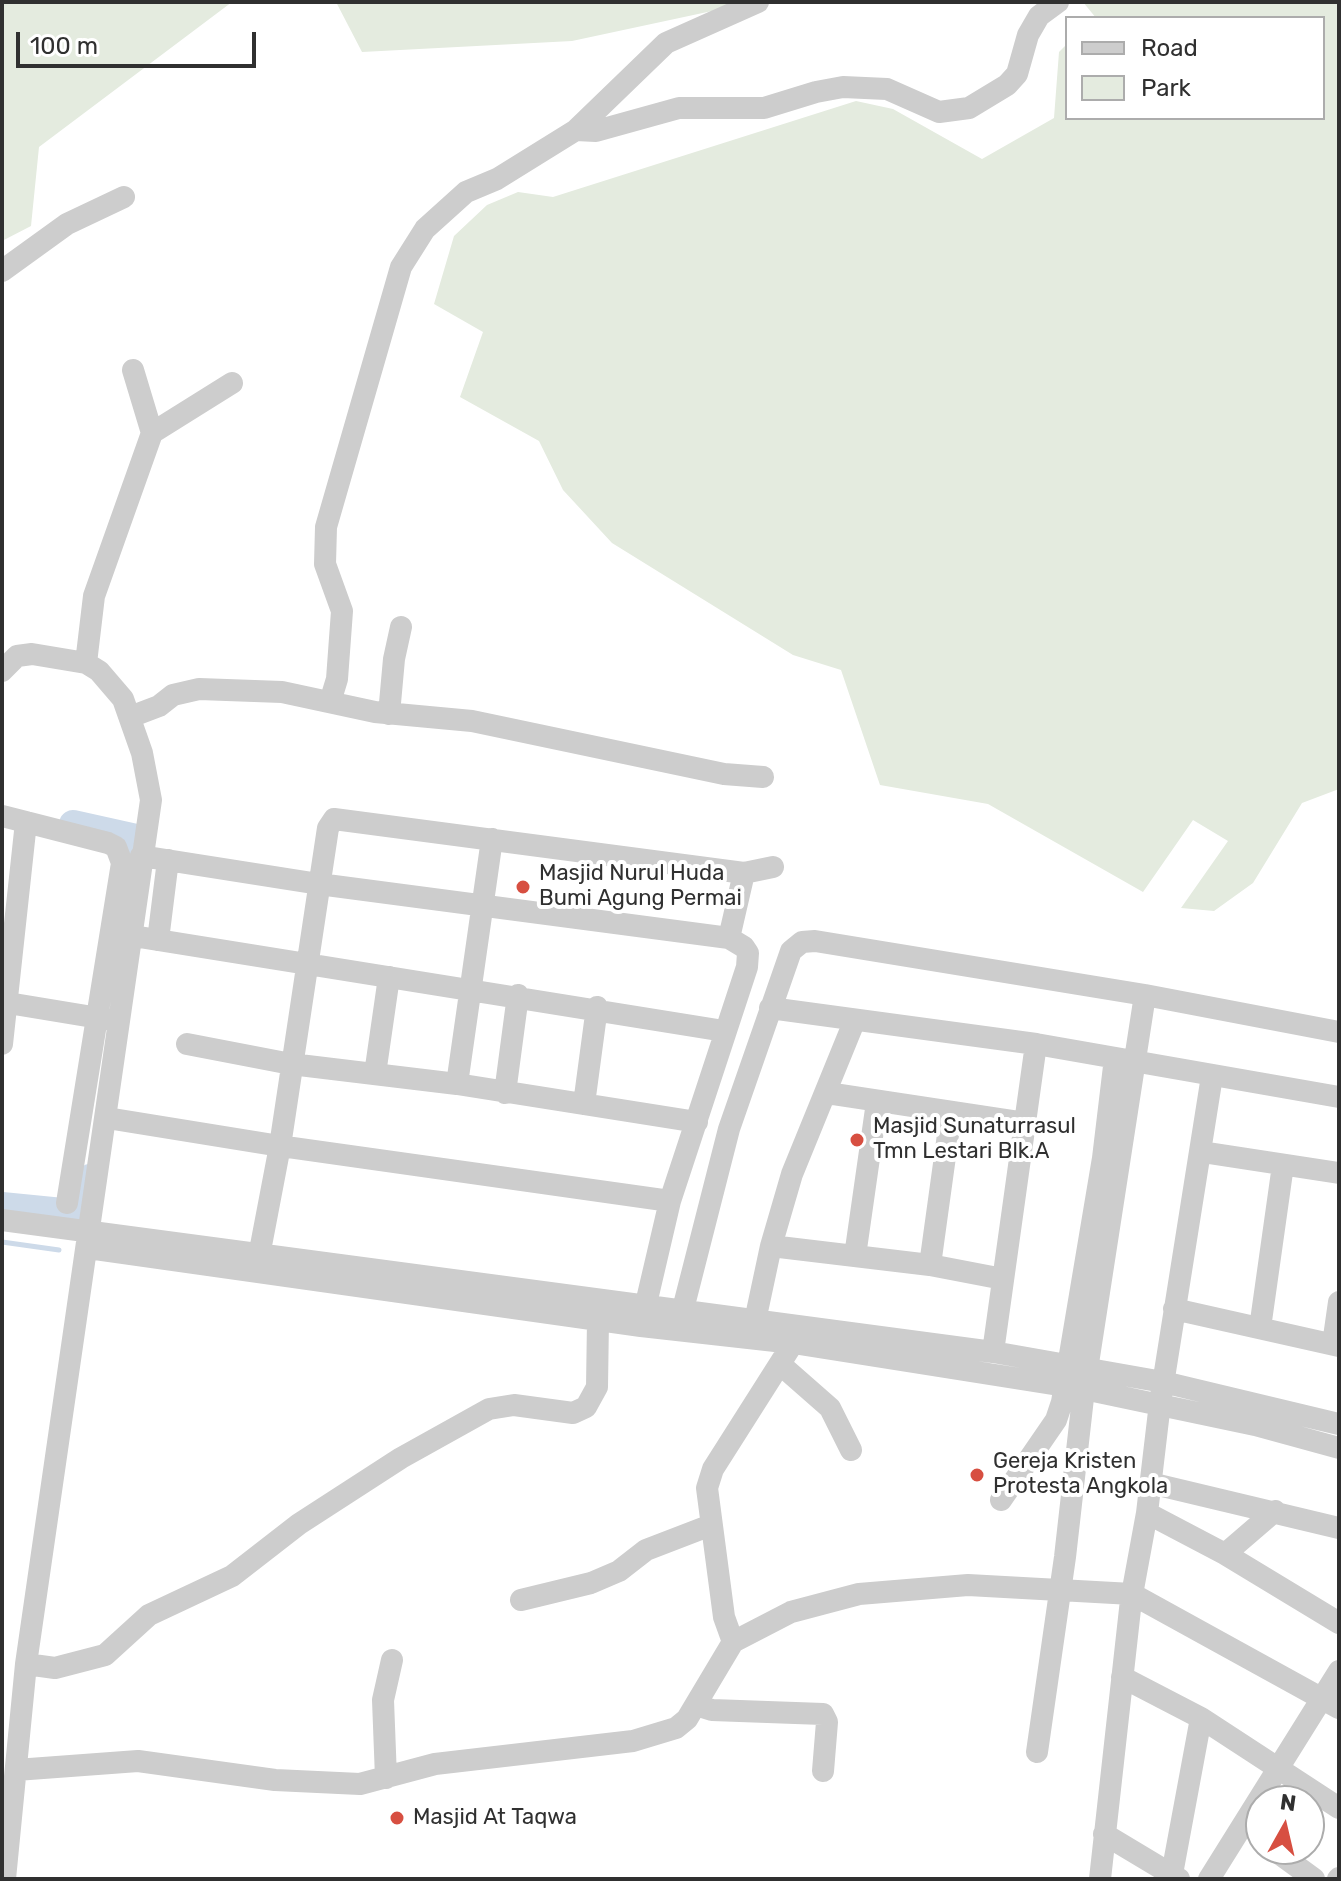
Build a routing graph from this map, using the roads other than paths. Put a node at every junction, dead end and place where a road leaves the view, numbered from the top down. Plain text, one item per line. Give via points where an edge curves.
1 (758, 2) edge
2 (1058, 2) edge
3 (576, 130) junction
4 (124, 197) dead end
5 (2, 271) edge
6 (133, 370) dead end
7 (232, 383) dead end
8 (152, 433) junction
9 (401, 627) dead end
10 (86, 663) junction
11 (2, 671) edge
12 (330, 702) junction
13 (389, 714) junction
14 (130, 717) junction
15 (763, 777) dead end
16 (2, 816) edge
17 (26, 822) junction
18 (492, 839) junction
19 (141, 856) junction
20 (168, 860) junction
21 (773, 867) dead end
22 (744, 873) junction
23 (319, 884) junction
24 (484, 904) junction
25 (133, 936) junction
26 (729, 938) junction
27 (158, 940) junction
28 (309, 963) junction
29 (389, 977) junction
30 (471, 988) junction
31 (518, 995) junction
32 (1145, 995) junction
33 (5, 1002) edge
34 (597, 1007) junction
35 (770, 1008) junction
36 (111, 1020) junction
37 (854, 1022) junction
38 (724, 1031) junction
39 (1339, 1032) edge
40 (2, 1044) edge
41 (187, 1044) dead end
42 (1036, 1044) junction
43 (1125, 1060) junction
44 (291, 1064) junction
45 (375, 1074) junction
46 (1212, 1076) junction
47 (457, 1084) junction
48 (505, 1093) junction
49 (827, 1093) junction
50 (1339, 1097) edge
51 (877, 1102) junction
52 (584, 1104) junction
53 (951, 1113) junction
54 (107, 1118) junction
55 (697, 1122) junction
56 (1025, 1123) junction
57 (280, 1146) junction
58 (1202, 1152) junction
59 (1283, 1165) junction
60 (1339, 1173) edge
61 (670, 1201) junction
62 (67, 1203) dead end
63 (2, 1220) edge
64 (89, 1239) junction
65 (771, 1246) junction
66 (259, 1256) junction
67 (855, 1256) junction
68 (930, 1265) junction
69 (1003, 1279) junction
70 (1339, 1302) edge
71 (645, 1308) junction
72 (1174, 1309) junction
73 (682, 1313) junction
74 (598, 1320) junction
75 (1260, 1328) junction
76 (753, 1331) junction
77 (793, 1343) junction
78 (1336, 1345) edge
79 (993, 1352) junction
80 (781, 1365) junction
81 (1075, 1378) junction
82 (1162, 1393) junction
83 (1339, 1424) edge
84 (1339, 1448) edge
85 (851, 1450) dead end
86 (1150, 1483) junction
87 (1001, 1500) dead end
88 (1275, 1511) junction
89 (1147, 1513) junction
90 (711, 1525) junction
91 (1339, 1528) edge
92 (1225, 1554) junction
93 (1060, 1591) junction
94 (1132, 1594) junction
95 (521, 1600) dead end
96 (1339, 1623) edge
97 (733, 1642) junction
98 (392, 1660) dead end
99 (26, 1664) junction
100 (1339, 1671) edge
101 (1122, 1677) junction
102 (1331, 1703) edge
103 (696, 1705) junction
104 (1201, 1718) junction
105 (11, 1731) edge
106 (1037, 1752) dead end
107 (1278, 1768) junction
108 (16, 1770) junction
109 (823, 1771) dead end
110 (386, 1778) junction
111 (1339, 1808) edge
112 (7, 1821) edge
113 (1242, 1826) junction
114 (1245, 1828) edge
115 (1104, 1834) junction
116 (1295, 1865) edge
117 (1176, 1877) edge
118 (5, 1879) edge
119 (1100, 1879) edge
120 (1209, 1879) edge
121 (1314, 1879) edge

1 - 3 street via 666,43
2 - 3 street via 1039,16 1028,35 1017,74 969,108 939,112 887,89 843,87 764,108 679,108 596,131
3 - 12 street via 466,192 425,229 401,267 326,527 325,564 342,611
4 - 5 street via 67,224
6 - 8 street
7 - 8 street
8 - 10 street via 94,596
9 - 13 street
10 - 11 street via 25,655 11,659
10 - 14 street via 112,684
12 - 13 street
12 - 14 street via 282,692 199,689 173,695
13 - 15 street via 472,721 724,774
14 - 19 street via 150,781
16 - 17 street
17 - 33 street
17 - 36 street via 116,847 122,863
18 - 22 street
18 - 23 street via 337,817 328,828
18 - 24 street
19 - 20 street
19 - 25 street
20 - 23 street
20 - 27 street
21 - 22 street
22 - 26 street
23 - 24 street
23 - 28 street
24 - 26 street
24 - 30 street
25 - 27 street
25 - 36 street
26 - 38 street via 748,953
27 - 28 street
28 - 29 street
28 - 44 street
29 - 30 street
29 - 45 street
30 - 31 street
30 - 47 street
31 - 34 street
31 - 48 street
32 - 35 street via 815,941 802,942 791,951
32 - 39 street
32 - 43 street
33 - 36 street
33 - 40 street
34 - 38 street
34 - 52 street
35 - 37 street
35 - 73 street via 729,1129
36 - 54 street
36 - 62 street
37 - 42 street
37 - 49 street
38 - 55 street
41 - 44 street
42 - 43 street
42 - 56 street
43 - 46 street
43 - 81 street via 1103,1158
44 - 45 street
44 - 57 street
45 - 47 street
46 - 50 street
46 - 58 street
47 - 48 street
48 - 52 street
49 - 51 street
49 - 65 street via 792,1174
51 - 53 street
51 - 67 street
52 - 55 street
53 - 56 street
53 - 68 street
54 - 57 street
54 - 64 street
55 - 61 street
56 - 69 street
57 - 61 street
57 - 66 street
58 - 59 street
58 - 72 street
59 - 60 street
59 - 75 street
61 - 71 street
63 - 64 street
64 - 66 street
64 - 74 street
64 - 99 street
65 - 67 street
65 - 76 street
66 - 71 street
67 - 68 street
68 - 69 street
69 - 79 street
70 - 78 street
71 - 73 street
72 - 75 street
72 - 82 street
73 - 76 street
74 - 76 street
74 - 99 street via 597,1387 586,1407 573,1413 514,1405 489,1409 299,1524 232,1576 149,1615 105,1655 55,1668
75 - 78 street
76 - 77 street
76 - 79 street
77 - 80 street
77 - 81 street
79 - 81 street
80 - 85 street via 830,1408
80 - 90 street via 713,1469 707,1488
81 - 82 street
81 - 87 street via 1056,1420
81 - 93 street
82 - 83 street
82 - 84 street
82 - 86 street
86 - 88 street
86 - 89 street
88 - 91 street
88 - 92 street
89 - 92 street
89 - 94 street
90 - 95 street via 646,1550 619,1571 591,1583
90 - 97 street via 724,1617
92 - 96 street
93 - 94 street
93 - 97 street via 968,1585 859,1594 791,1612
93 - 106 street
94 - 101 street
94 - 102 street
97 - 103 street
98 - 110 street via 383,1700
99 - 105 street
100 - 102 street
101 - 104 street
101 - 115 street
102 - 107 street
103 - 109 street via 712,1710 820,1712 827,1722
103 - 110 street via 687,1719 662,1734 633,1741 435,1764
104 - 107 street
104 - 117 street
105 - 108 street
107 - 111 street
107 - 113 street
108 - 110 street via 138,1761 275,1780 360,1784
108 - 112 street
112 - 118 street
113 - 114 street
113 - 120 street
115 - 117 street
115 - 119 street
116 - 121 street

